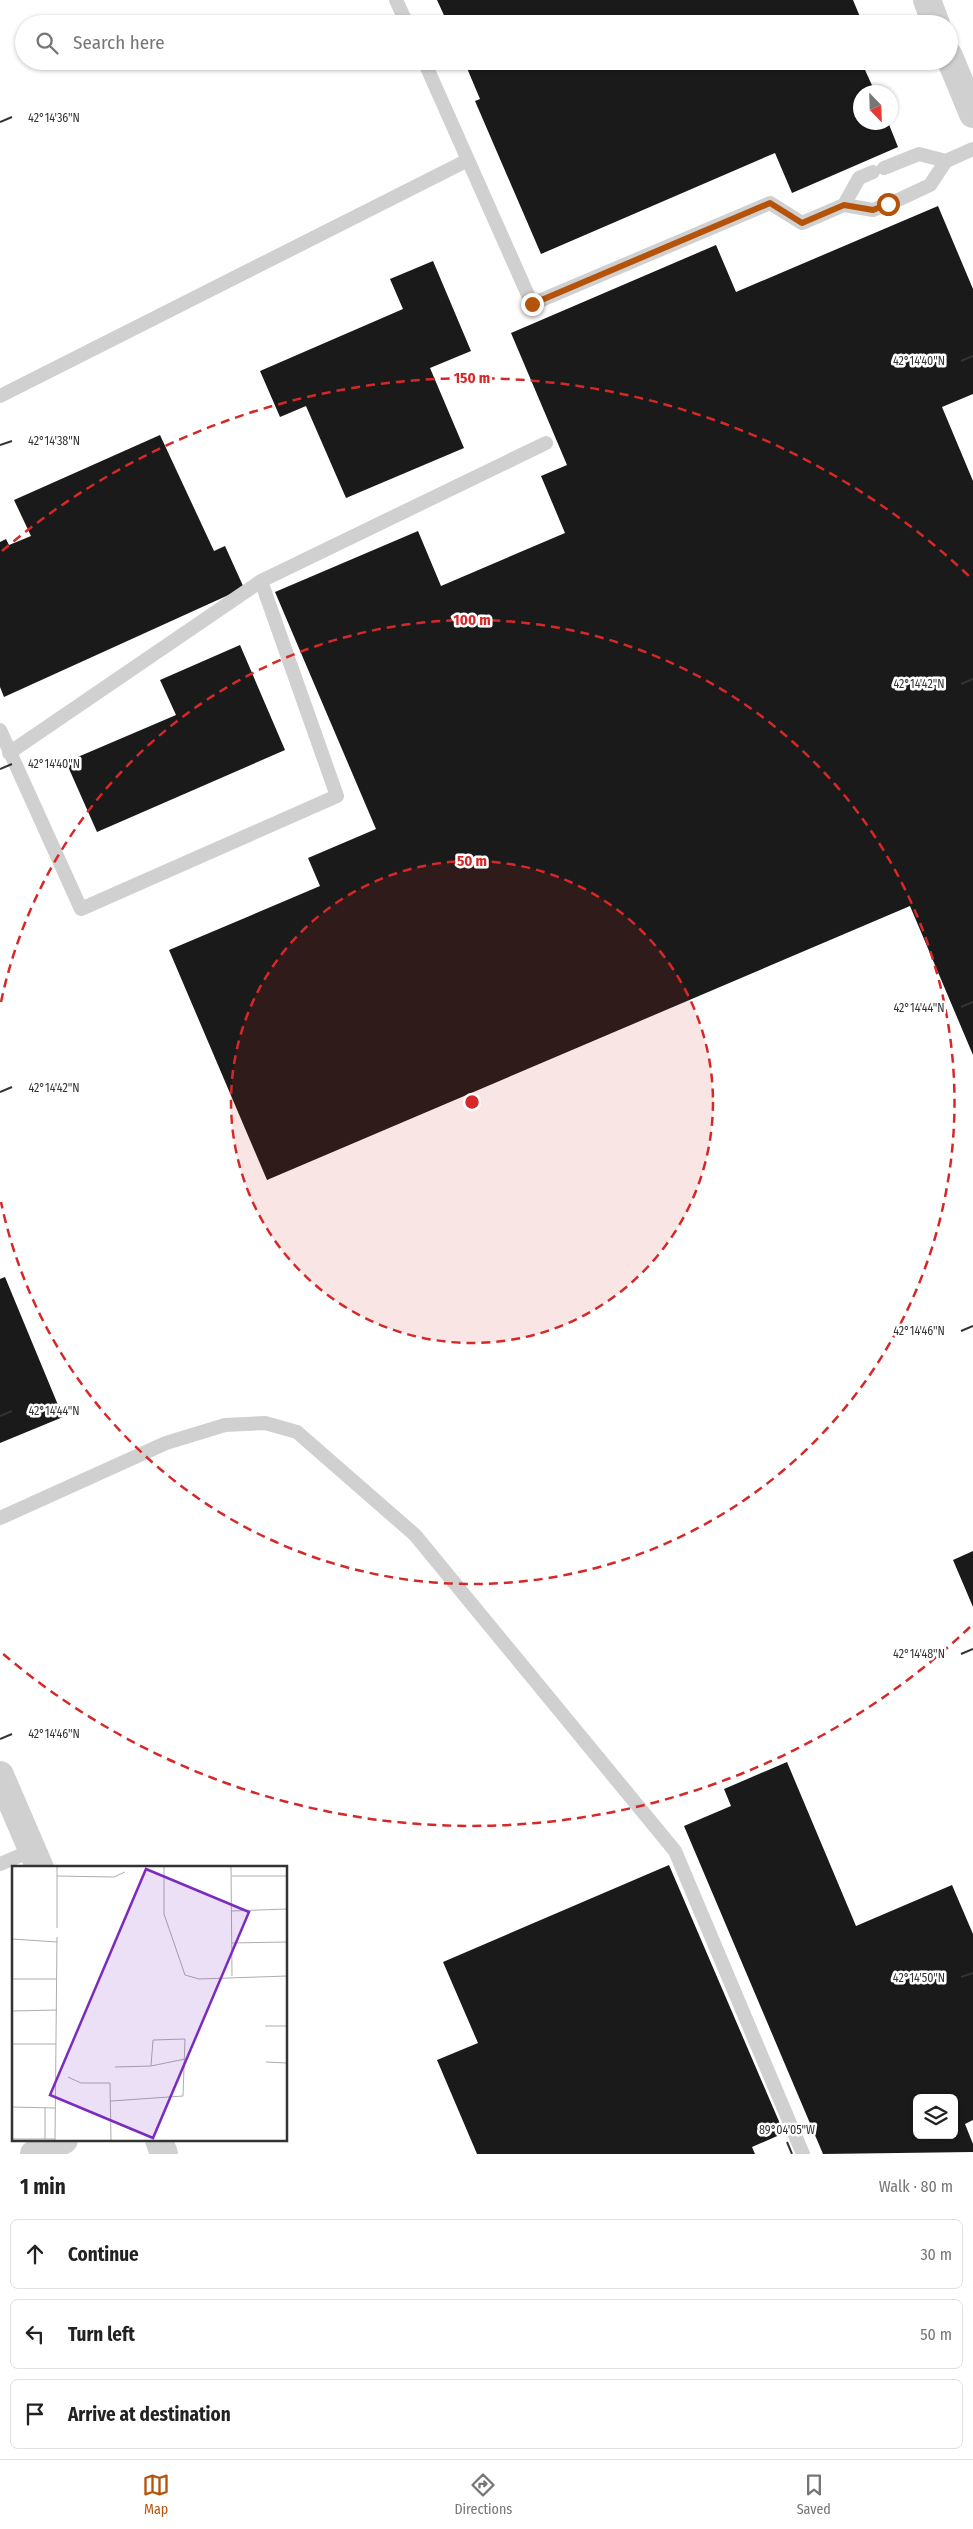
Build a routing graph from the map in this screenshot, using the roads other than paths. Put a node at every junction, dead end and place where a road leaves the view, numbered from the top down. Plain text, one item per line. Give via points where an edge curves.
1 (396, 0) edge
2 (927, 0) edge
3 (403, 15) edge
4 (933, 15) edge
5 (428, 70) edge
6 (955, 70) edge
7 (973, 114) edge
8 (973, 149) edge
9 (468, 160) junction
10 (946, 161) junction
11 (844, 205) junction
12 (0, 396) edge
13 (546, 443) dead end
14 (261, 581) junction
15 (0, 730) edge
16 (10, 753) junction
17 (0, 1518) edge
18 (0, 1775) edge
19 (37, 1859) edge
20 (0, 1864) edge
21 (60, 2142) edge
22 (159, 2142) edge
23 (34, 2154) edge
24 (164, 2154) edge
25 (803, 2154) edge

1 - 3 lane
2 - 4 street
5 - 9 lane
6 - 7 street
8 - 10 lane
9 - 11 lane via 532,304 770,203 802,223
9 - 12 lane
10 - 11 lane via 930,185 893,202 873,210
10 - 11 lane via 919,154 859,178
13 - 14 lane
14 - 16 lane
14 - 16 lane via 337,796 81,910
15 - 16 lane
17 - 25 lane via 158,1446 225,1426 265,1422 297,1432 415,1535 675,1851
18 - 19 street
19 - 20 lane
21 - 23 street
22 - 24 street

